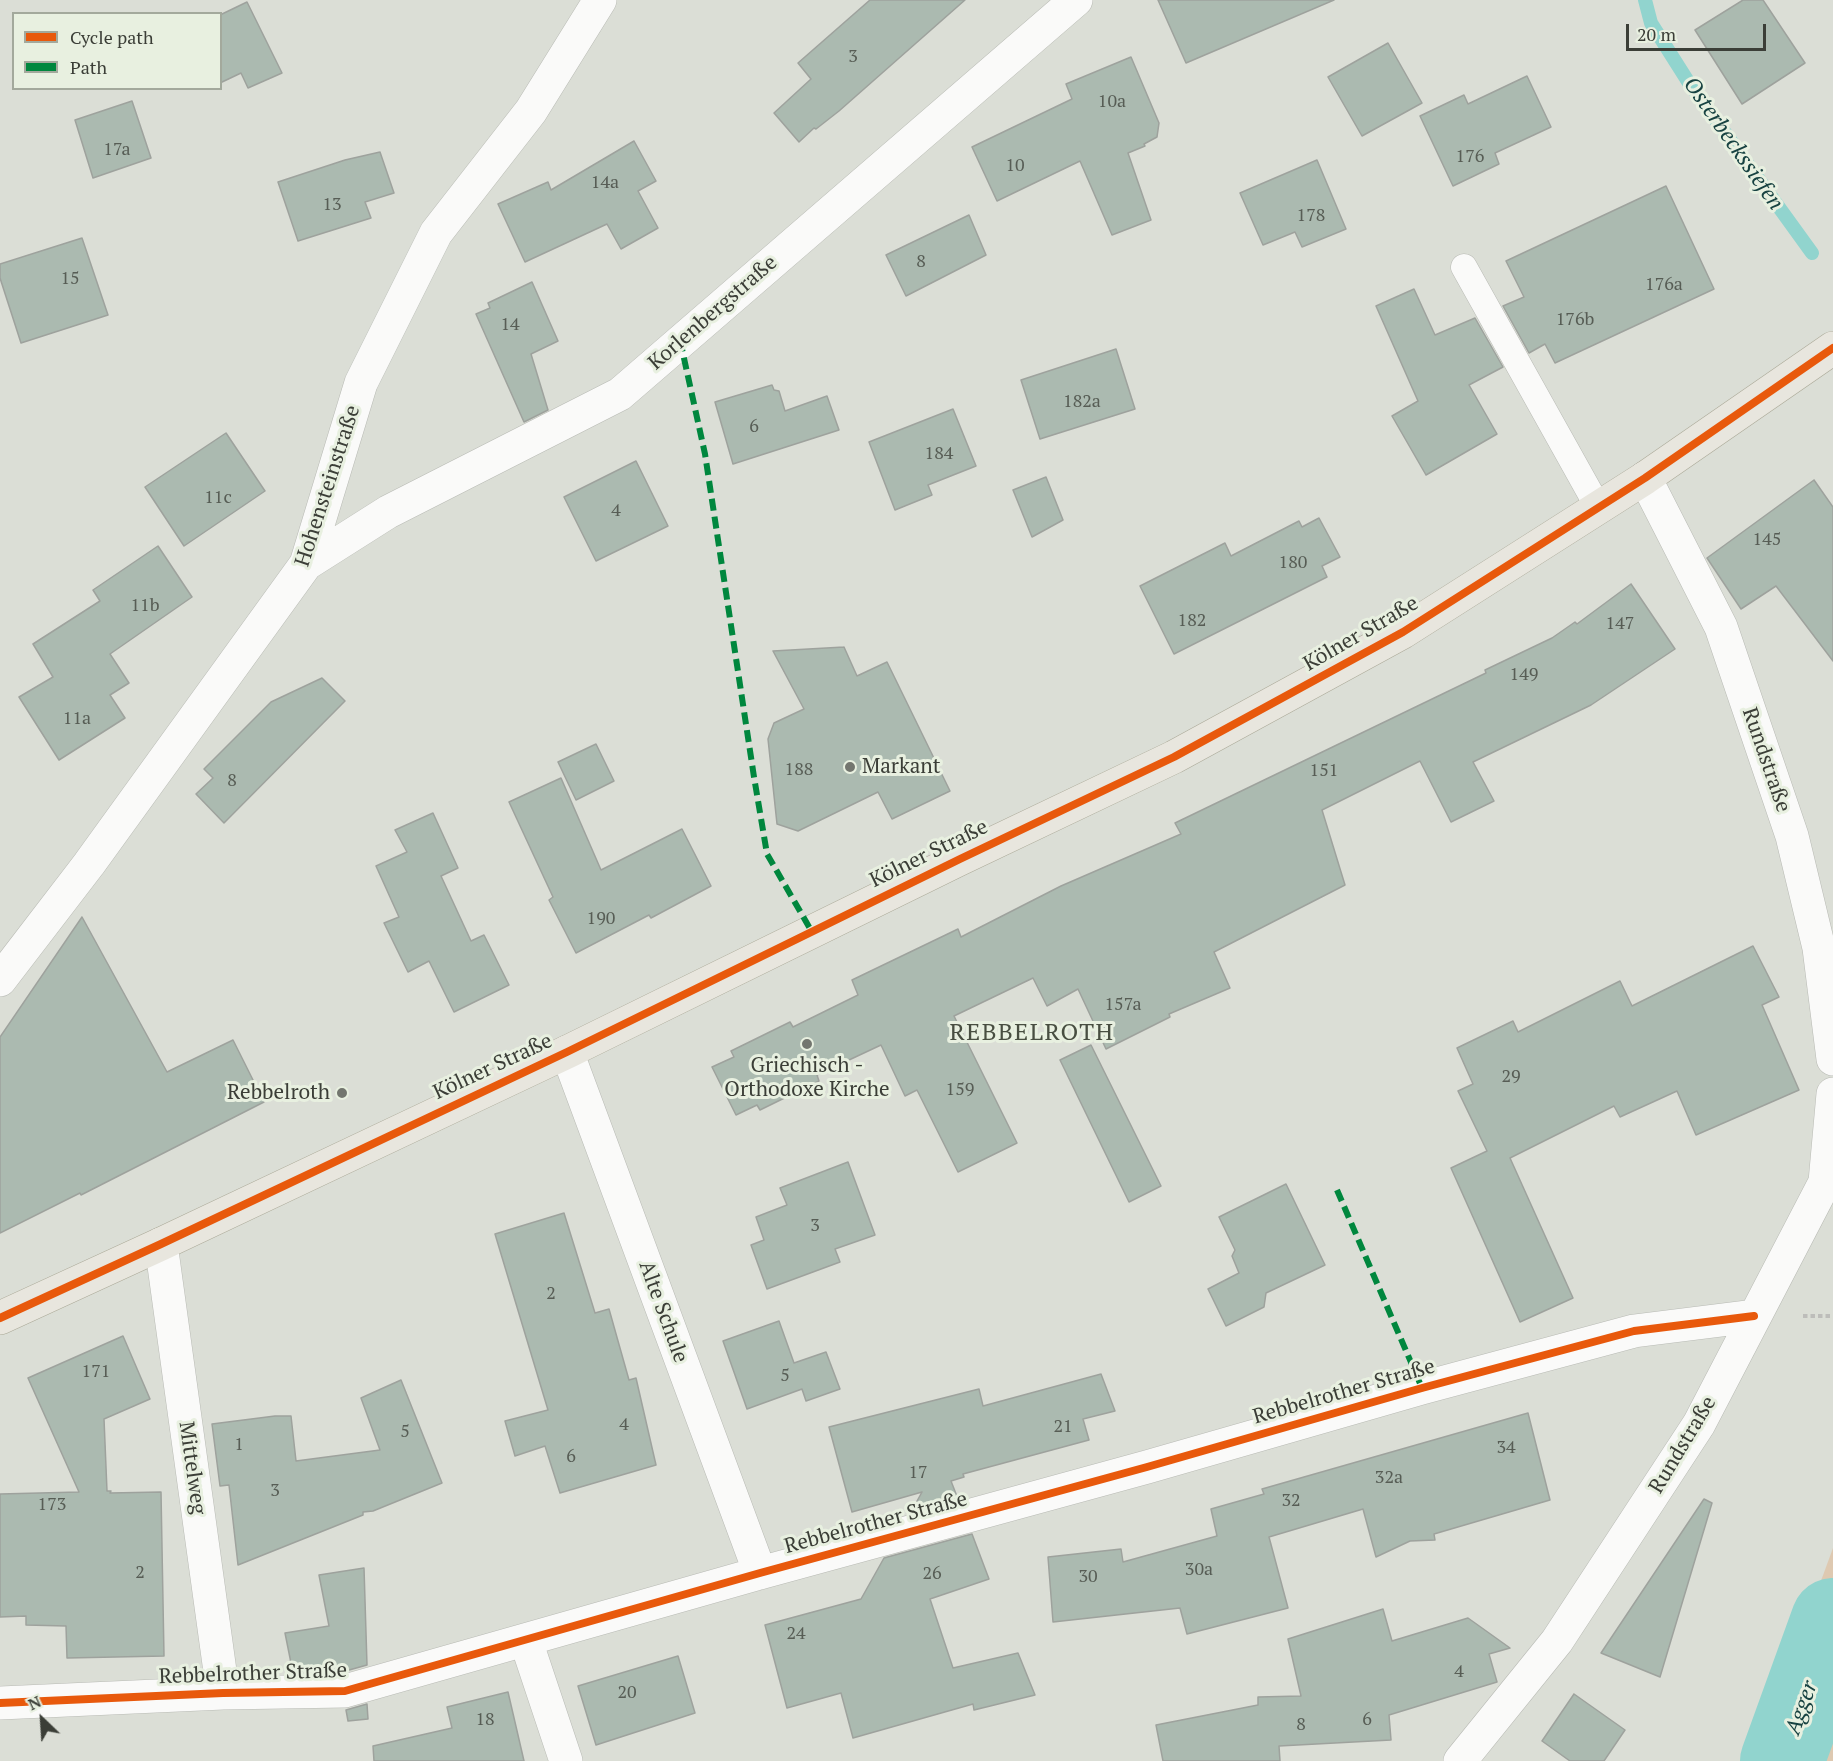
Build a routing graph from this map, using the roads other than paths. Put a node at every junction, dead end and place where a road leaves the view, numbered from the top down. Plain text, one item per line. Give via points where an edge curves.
1 (600, 0) edge
2 (1076, 0) edge
3 (1464, 267) dead end
4 (1833, 348) edge
5 (1645, 478) junction
6 (1598, 507) junction
7 (306, 564) junction
8 (0, 980) edge
9 (567, 1052) junction
10 (1833, 1059) edge
11 (1833, 1094) edge
12 (161, 1244) junction
13 (1754, 1316) junction
14 (0, 1318) edge
15 (760, 1573) junction
16 (526, 1641) junction
17 (223, 1693) junction
18 (0, 1703) edge
19 (566, 1761) edge
20 (1460, 1761) edge

1 - 7 street, Hohensteinstraße via 531,111 436,233 361,383
2 - 7 street, Korlenbergstraße via 620,394 388,512
3 - 6 lane
4 - 5 main road, Kölner Straße
5 - 6 main road, Kölner Straße
5 - 10 street, Rundstraße via 1721,627 1792,836 1819,948
6 - 9 main road, Kölner Straße via 1403,632 1174,757
7 - 8 street, Hohensteinstraße
9 - 12 main road, Kölner Straße
9 - 15 street, Alte Schule
11 - 13 street, Rundstraße via 1826,1182
12 - 14 main road, Kölner Straße
12 - 17 street, Mittelweg
13 - 15 street, Rebbelrother Straße via 1634,1331
13 - 20 street, Rundstraße via 1699,1424 1557,1641
15 - 16 street, Rebbelrother Straße
16 - 17 street, Rebbelrother Straße via 345,1691
16 - 19 street
17 - 18 street, Rebbelrother Straße

